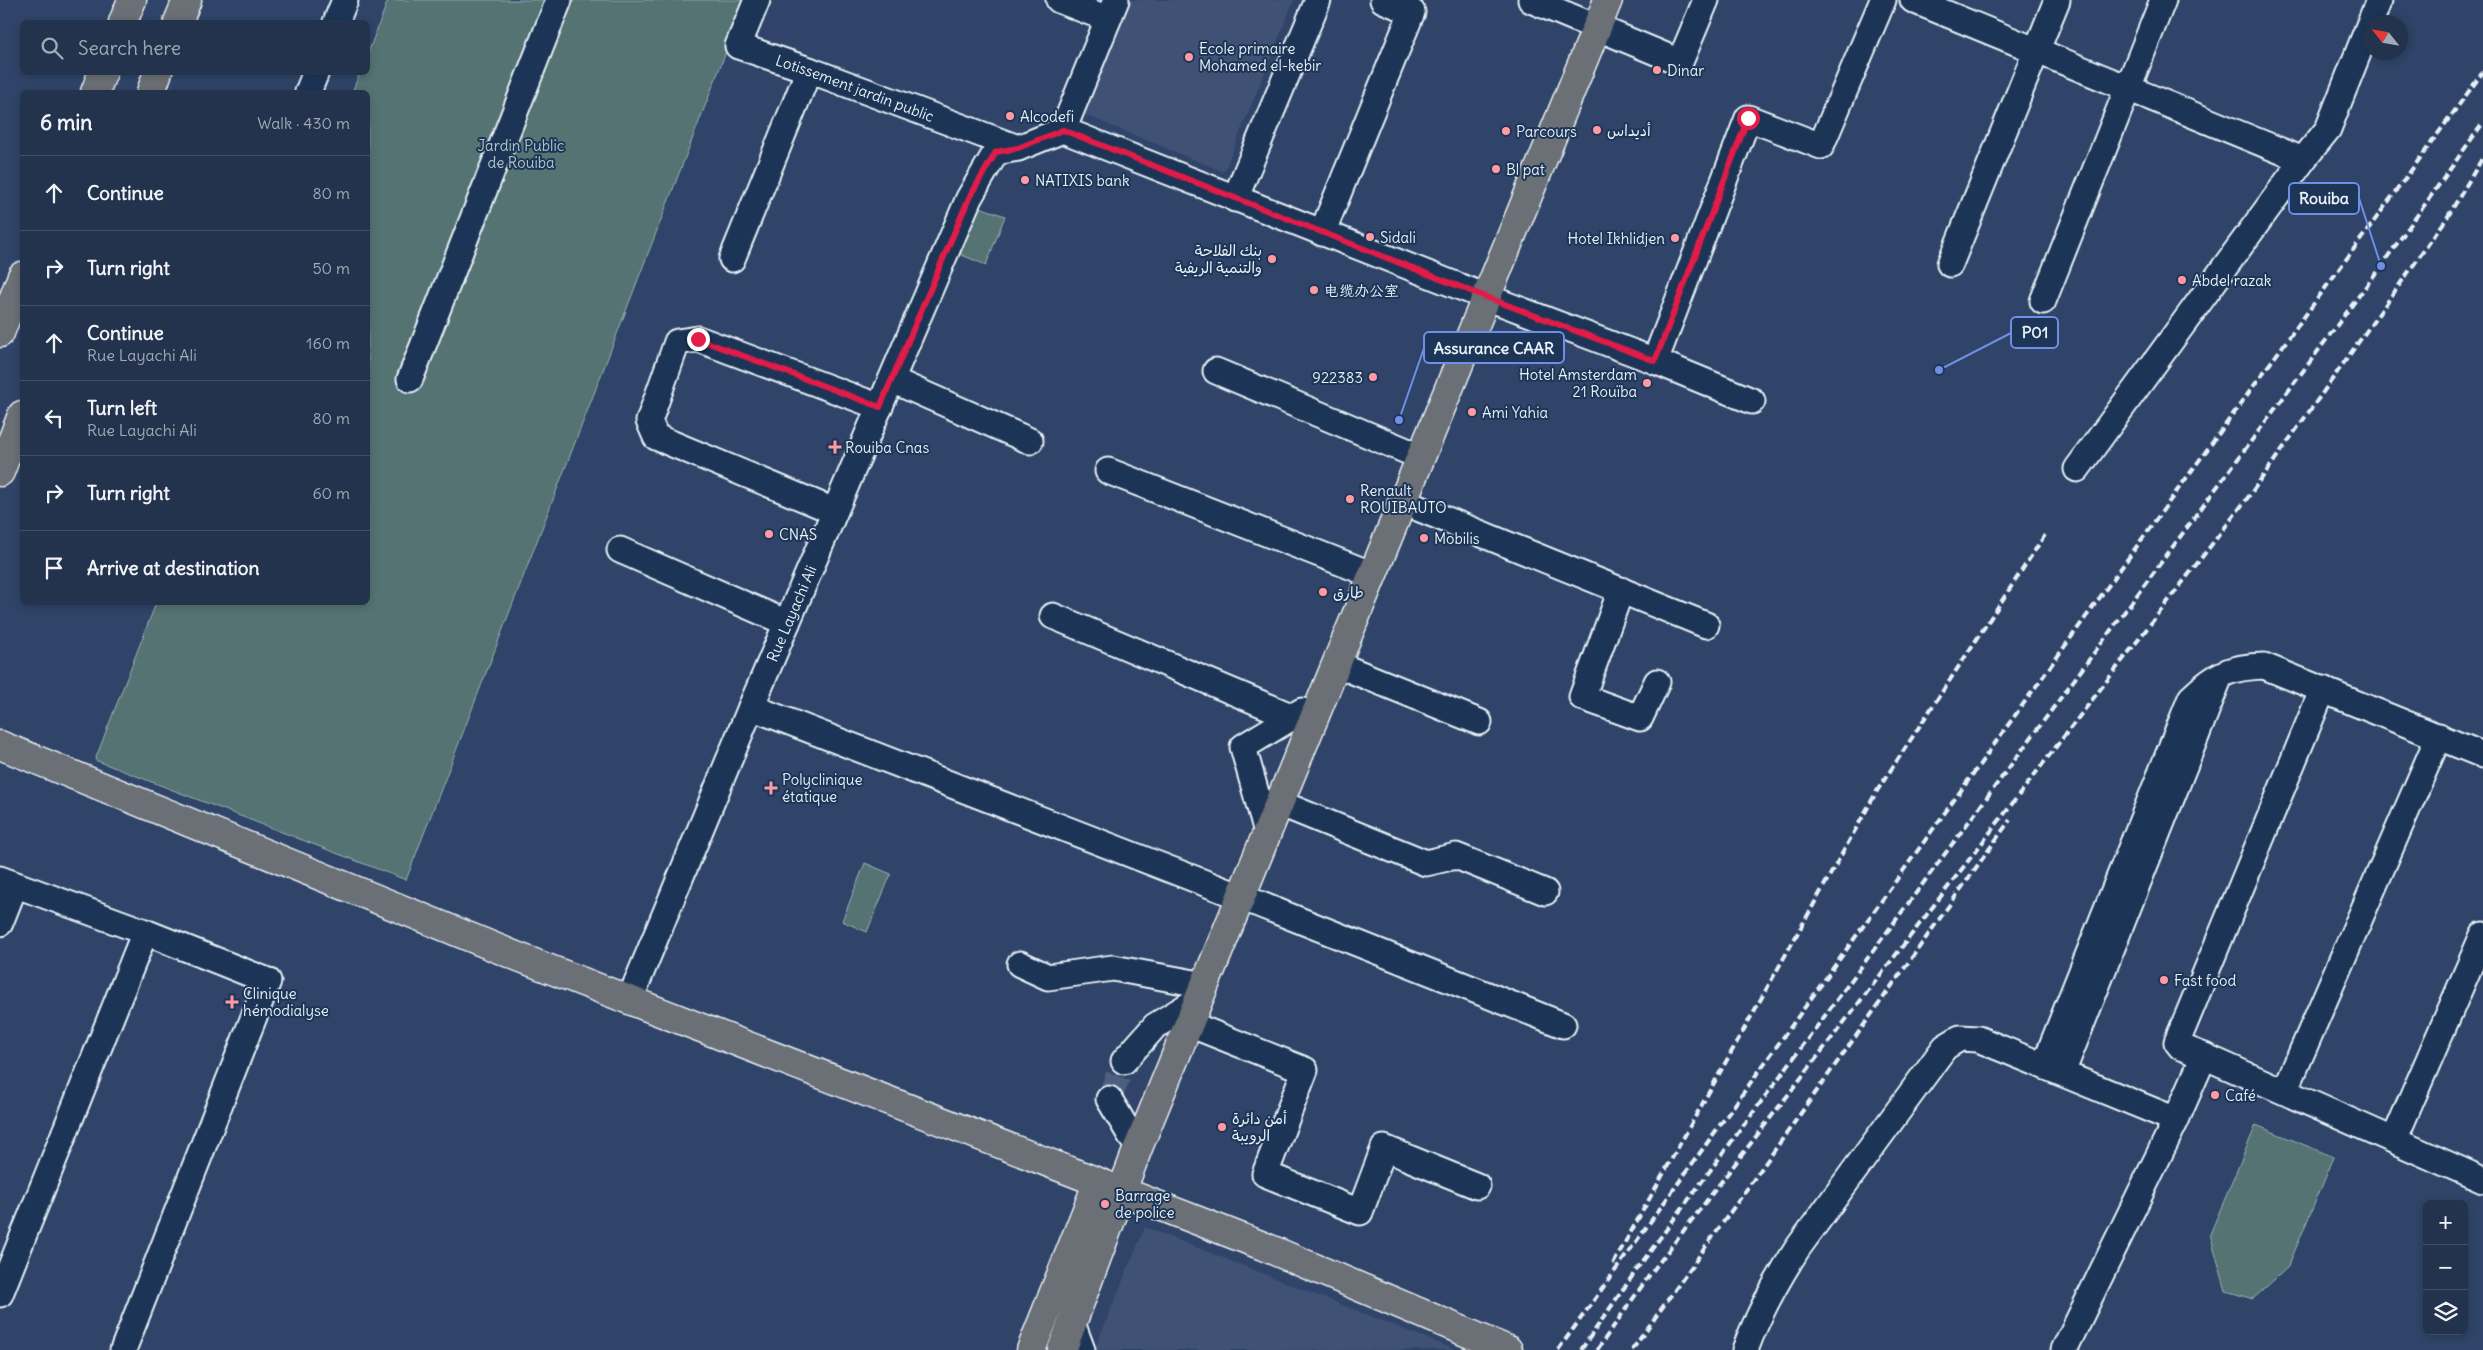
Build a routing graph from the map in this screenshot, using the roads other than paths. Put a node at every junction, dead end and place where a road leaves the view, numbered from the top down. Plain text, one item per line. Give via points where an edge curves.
1 (132, 0) edge
2 (187, 0) edge
3 (345, 0) edge
4 (559, 0) edge
5 (757, 0) edge
6 (1059, 0) edge
7 (1318, 0) edge
8 (1383, 0) edge
9 (1531, 0) edge
10 (1608, 0) edge
11 (1706, 0) edge
12 (1883, 0) edge
13 (1913, 0) edge
14 (2057, 0) edge
15 (2163, 0) edge
16 (2379, 0) edge
17 (1112, 10) edge
18 (124, 20) edge
19 (179, 20) edge
20 (337, 20) edge
21 (1596, 28) junction
22 (2037, 50) junction
23 (809, 70) junction
24 (102, 75) edge
25 (157, 75) edge
26 (315, 75) edge
27 (2128, 88) junction
28 (96, 90) edge
29 (151, 90) edge
30 (309, 90) edge
31 (1063, 130) junction
32 (1018, 148) junction
33 (2303, 160) junction
34 (1235, 198) junction
35 (1322, 233) junction
36 (732, 259) dead end
37 (1950, 264) dead end
38 (20, 281) edge
39 (1486, 297) junction
40 (2043, 301) dead end
41 (0, 333) edge
42 (1655, 361) junction
43 (1216, 372) dead end
44 (410, 379) dead end
45 (892, 380) junction
46 (1752, 401) dead end
47 (880, 407) junction
48 (20, 420) edge
49 (1030, 441) dead end
50 (1421, 457) junction
51 (2077, 469) dead end
52 (1108, 471) dead end
53 (0, 472) edge
54 (1403, 502) junction
55 (834, 511) junction
56 (620, 550) dead end
57 (1373, 575) junction
58 (1621, 590) junction
59 (1053, 616) dead end
60 (787, 623) junction
61 (1706, 625) dead end
62 (1336, 664) junction
63 (1657, 682) dead end
64 (2323, 689) junction
65 (1323, 696) junction
66 (751, 707) junction
67 (1293, 717) junction
68 (1479, 722) dead end
69 (2438, 736) junction
70 (0, 745) edge
71 (2483, 755) edge
72 (1279, 803) junction
73 (1267, 832) junction
74 (8, 882) edge
75 (1545, 892) dead end
76 (1241, 897) junction
77 (0, 922) edge
78 (145, 932) junction
79 (2483, 935) edge
80 (1020, 964) dead end
81 (1202, 992) junction
82 (630, 999) junction
83 (1189, 1024) junction
84 (1563, 1025) dead end
85 (2204, 1056) junction
86 (1124, 1062) tunnel mouth
87 (2053, 1069) junction
88 (2285, 1091) junction
89 (1109, 1099) dead end
90 (2176, 1120) junction
91 (2394, 1140) junction
92 (1138, 1148) junction
93 (2483, 1180) edge
94 (1477, 1186) dead end
95 (1109, 1187) junction
96 (0, 1294) edge
97 (1072, 1323) junction
98 (122, 1350) edge
99 (1031, 1350) edge
100 (1062, 1350) edge
101 (1082, 1350) edge
102 (1508, 1350) edge
103 (1745, 1350) edge
104 (2064, 1350) edge

1 - 18 main road
2 - 19 main road
3 - 20 street
4 - 44 street
5 - 23 street, Lotissement jardin public via 738,46
6 - 17 street
7 - 34 street
8 - 35 street via 1412,12
9 - 21 street
10 - 21 main road
11 - 21 street via 1680,62
12 - 42 street via 1821,146 1748,118
13 - 22 street
14 - 22 street
15 - 27 street
16 - 33 street via 2328,130
17 - 31 street
21 - 39 main road
22 - 27 street
22 - 37 street
23 - 32 street, Lotissement jardin public
23 - 36 street
24 - 28 main road
25 - 29 main road
26 - 30 street
27 - 33 street
27 - 40 street
31 - 32 street, Rue Layachi Ali
31 - 34 street
32 - 45 street, Rue Layachi Ali via 996,152 969,198
33 - 51 street
34 - 35 street
35 - 39 street
38 - 41 main road
39 - 42 street
39 - 50 main road
42 - 46 street
43 - 50 street
45 - 47 street, Rue Layachi Ali
45 - 49 street
47 - 55 street, Rue Layachi Ali
47 - 55 street via 698,339 677,342 649,421 656,437
48 - 53 main road
50 - 54 main road
52 - 57 street
54 - 57 main road
54 - 58 street
55 - 60 street, Rue Layachi Ali
56 - 60 street
57 - 62 main road
58 - 61 street
58 - 63 street via 1582,697 1640,718
59 - 67 street
60 - 66 street, Rue Layachi Ali
62 - 65 main road
62 - 68 street
64 - 69 street
64 - 85 street via 2177,1042 2181,1047
64 - 87 street via 2264,666 2239,667 2211,679 2192,698
65 - 67 street
65 - 72 main road
66 - 76 street
66 - 82 street, Rue Layachi Ali
67 - 73 street via 1244,747
69 - 71 street
69 - 88 street
70 - 82 main road via 516,956
72 - 73 main road
72 - 75 street via 1426,863 1456,856
73 - 76 main road
74 - 77 street
74 - 78 street
76 - 81 main road
76 - 84 street
78 - 96 street
78 - 98 street via 268,981
79 - 91 street
80 - 81 street via 1048,977 1113,968
81 - 83 main road
81 - 86 street via 1155,1026
82 - 95 main road
83 - 92 main road
83 - 94 street via 1305,1070 1265,1174 1360,1212 1384,1148
85 - 88 street
85 - 90 street
87 - 90 street
87 - 103 street via 1978,1038 1960,1038 1944,1047 1783,1271 1757,1318
88 - 91 street
89 - 92 street
90 - 104 street
91 - 93 street
92 - 95 main road
95 - 97 main road
95 - 99 main road
95 - 102 main road via 1263,1246
97 - 100 main road
97 - 101 street

